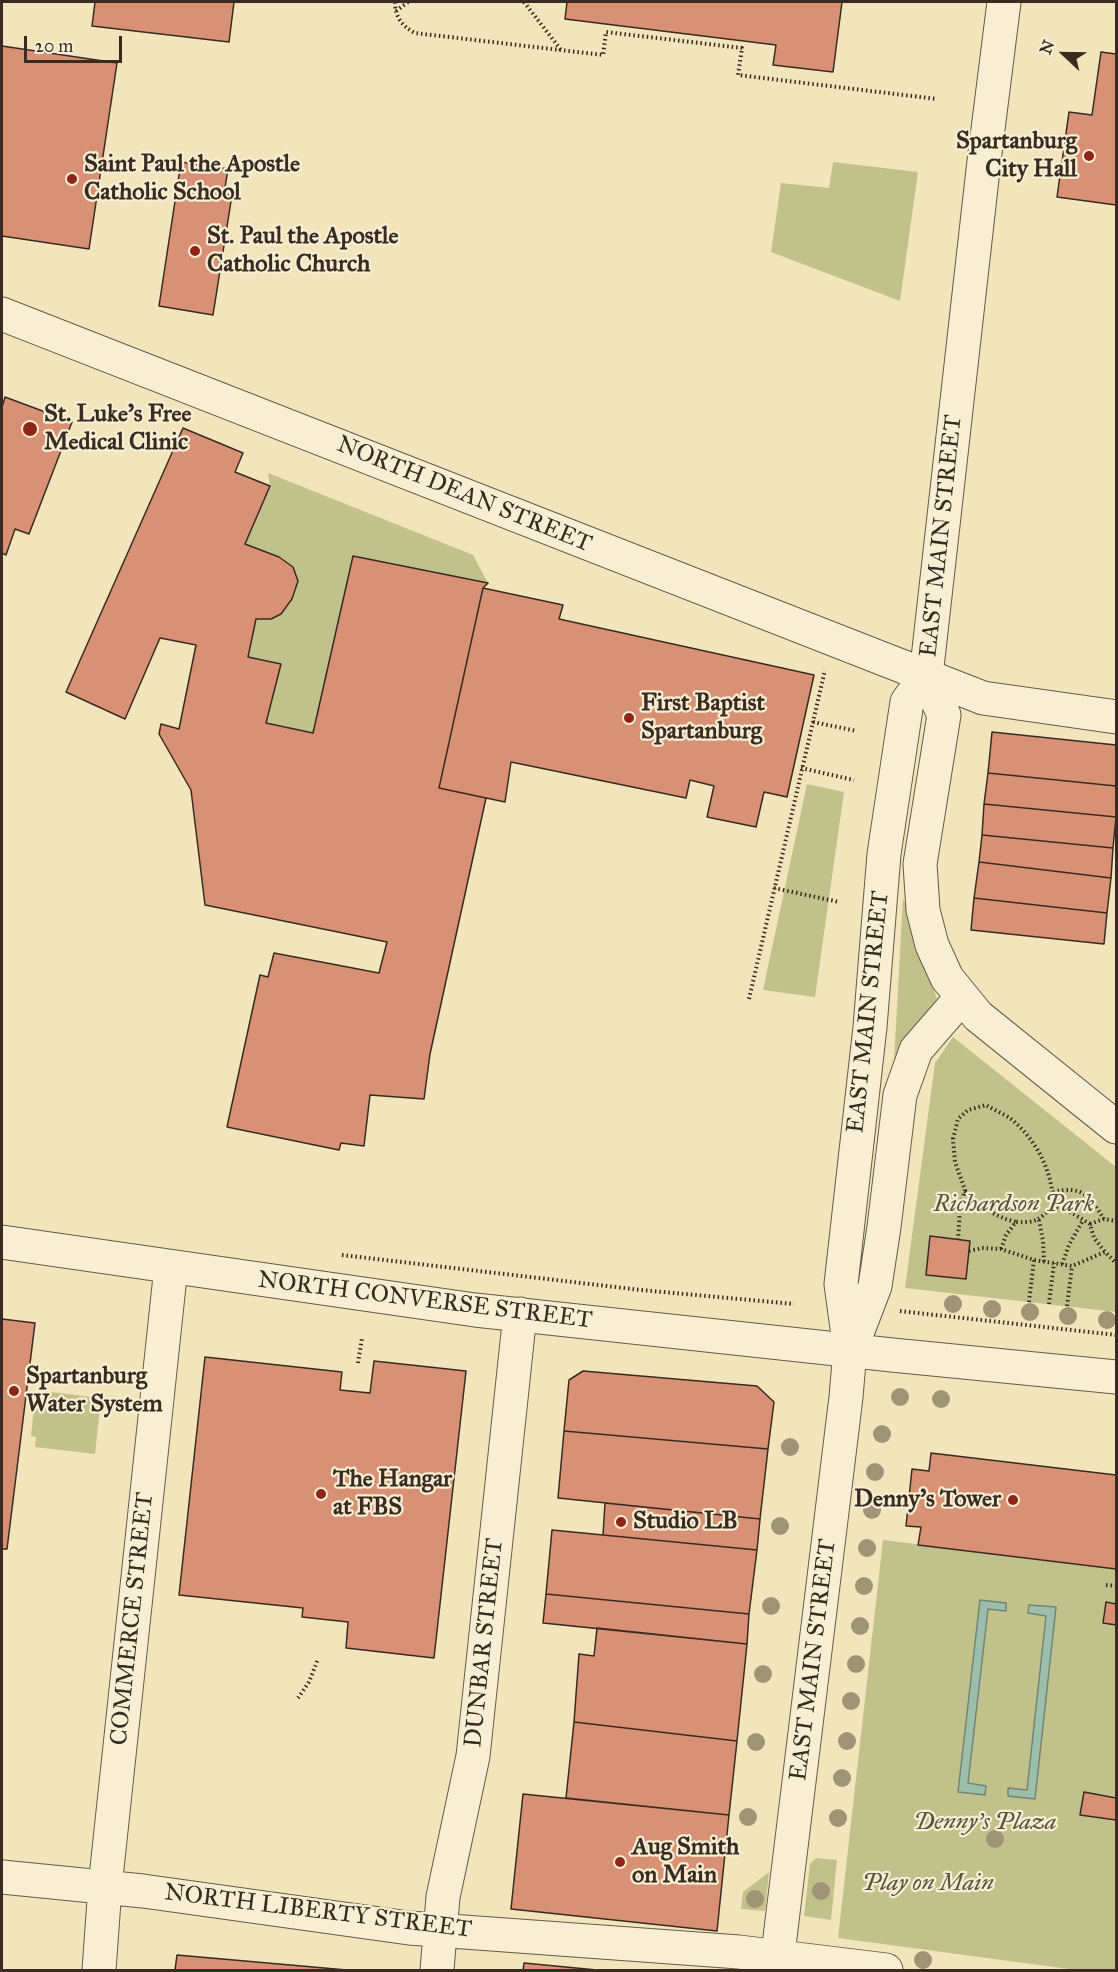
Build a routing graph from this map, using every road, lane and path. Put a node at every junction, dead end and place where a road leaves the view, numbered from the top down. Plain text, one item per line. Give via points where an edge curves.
1 (395, 2) edge
2 (408, 2) edge
3 (524, 2) edge
4 (1004, 2) edge
5 (395, 11) junction
6 (562, 50) junction
7 (937, 99) dead end
8 (2, 314) edge
9 (825, 667) dead end
10 (926, 676) junction
11 (1116, 717) edge
12 (813, 722) junction
13 (857, 731) dead end
14 (801, 768) junction
15 (854, 780) dead end
16 (774, 888) junction
17 (839, 902) dead end
18 (962, 997) junction
19 (749, 999) dead end
20 (1116, 1127) edge
21 (965, 1190) junction
22 (1053, 1192) junction
23 (1053, 1207) junction
24 (1104, 1219) junction
25 (1039, 1220) junction
26 (1083, 1220) junction
27 (1116, 1221) edge
28 (1016, 1222) junction
29 (1090, 1224) junction
30 (958, 1240) dead end
31 (2, 1242) edge
32 (1000, 1249) junction
33 (969, 1251) dead end
34 (1106, 1252) junction
35 (338, 1254) dead end
36 (1034, 1260) junction
37 (1044, 1262) junction
38 (1054, 1263) junction
39 (1116, 1263) edge
40 (1062, 1264) junction
41 (1072, 1266) junction
42 (171, 1267) junction
43 (1029, 1302) dead end
44 (795, 1304) dead end
45 (1049, 1304) dead end
46 (1067, 1306) dead end
47 (900, 1311) dead end
48 (519, 1314) junction
49 (1116, 1335) edge
50 (362, 1338) dead end
51 (850, 1350) junction
52 (358, 1363) dead end
53 (1116, 1377) edge
54 (1106, 1585) dead end
55 (1116, 1586) edge
56 (318, 1659) dead end
57 (298, 1698) dead end
58 (2, 1877) edge
59 (105, 1887) junction
60 (440, 1930) junction
61 (777, 1963) edge
62 (99, 1971) edge
63 (437, 1971) edge
64 (886, 1971) edge

1 - 5 path
2 - 5 path
3 - 6 path
4 - 10 street, EAST MAIN STREET
5 - 6 path via 404,27 415,33
6 - 7 path via 603,55 606,32 731,46 742,48 738,75
8 - 10 street, NORTH DEAN STREET
9 - 12 path
10 - 11 street, NORTH DEAN STREET via 983,698
10 - 18 street via 944,715 920,864 923,910 932,945 947,978
10 - 51 street, EAST MAIN STREET via 907,702 884,854 870,1026 841,1284
12 - 13 path
12 - 14 path
14 - 15 path
14 - 16 path
16 - 17 path
16 - 19 path
18 - 20 street via 995,1032
18 - 51 street, EAST MAIN STREET via 916,1050 900,1095 875,1286
21 - 22 path via 955,1162 953,1138 958,1119 968,1110 986,1106 1011,1119 1033,1144 1049,1174
21 - 28 path via 984,1209
21 - 30 path
22 - 23 path
22 - 24 path via 1068,1188 1083,1192
23 - 25 path
23 - 26 path
24 - 27 path
24 - 29 path
25 - 28 path
25 - 37 path
26 - 29 path
26 - 40 path
28 - 32 path
29 - 34 path via 1094,1238
31 - 42 street, NORTH CONVERSE STREET
32 - 33 path
32 - 36 path
34 - 39 path
34 - 41 path
35 - 44 path
36 - 37 path
36 - 43 path
37 - 38 path
38 - 40 path
38 - 45 path
40 - 41 path
41 - 46 path
42 - 48 street, NORTH CONVERSE STREET
42 - 59 street, COMMERCE STREET
47 - 49 path
48 - 51 street, NORTH CONVERSE STREET
48 - 60 street, DUNBAR STREET via 473,1756 443,1896
50 - 52 path
51 - 53 street, NORTH CONVERSE STREET
51 - 61 street, EAST MAIN STREET
54 - 55 path
56 - 57 path
58 - 59 street, NORTH LIBERTY STREET
59 - 60 street, NORTH LIBERTY STREET
59 - 62 street, COMMERCE STREET
60 - 61 street, NORTH LIBERTY STREET
60 - 63 street, DUNBAR STREET
61 - 64 street, NORTH LIBERTY STREET

